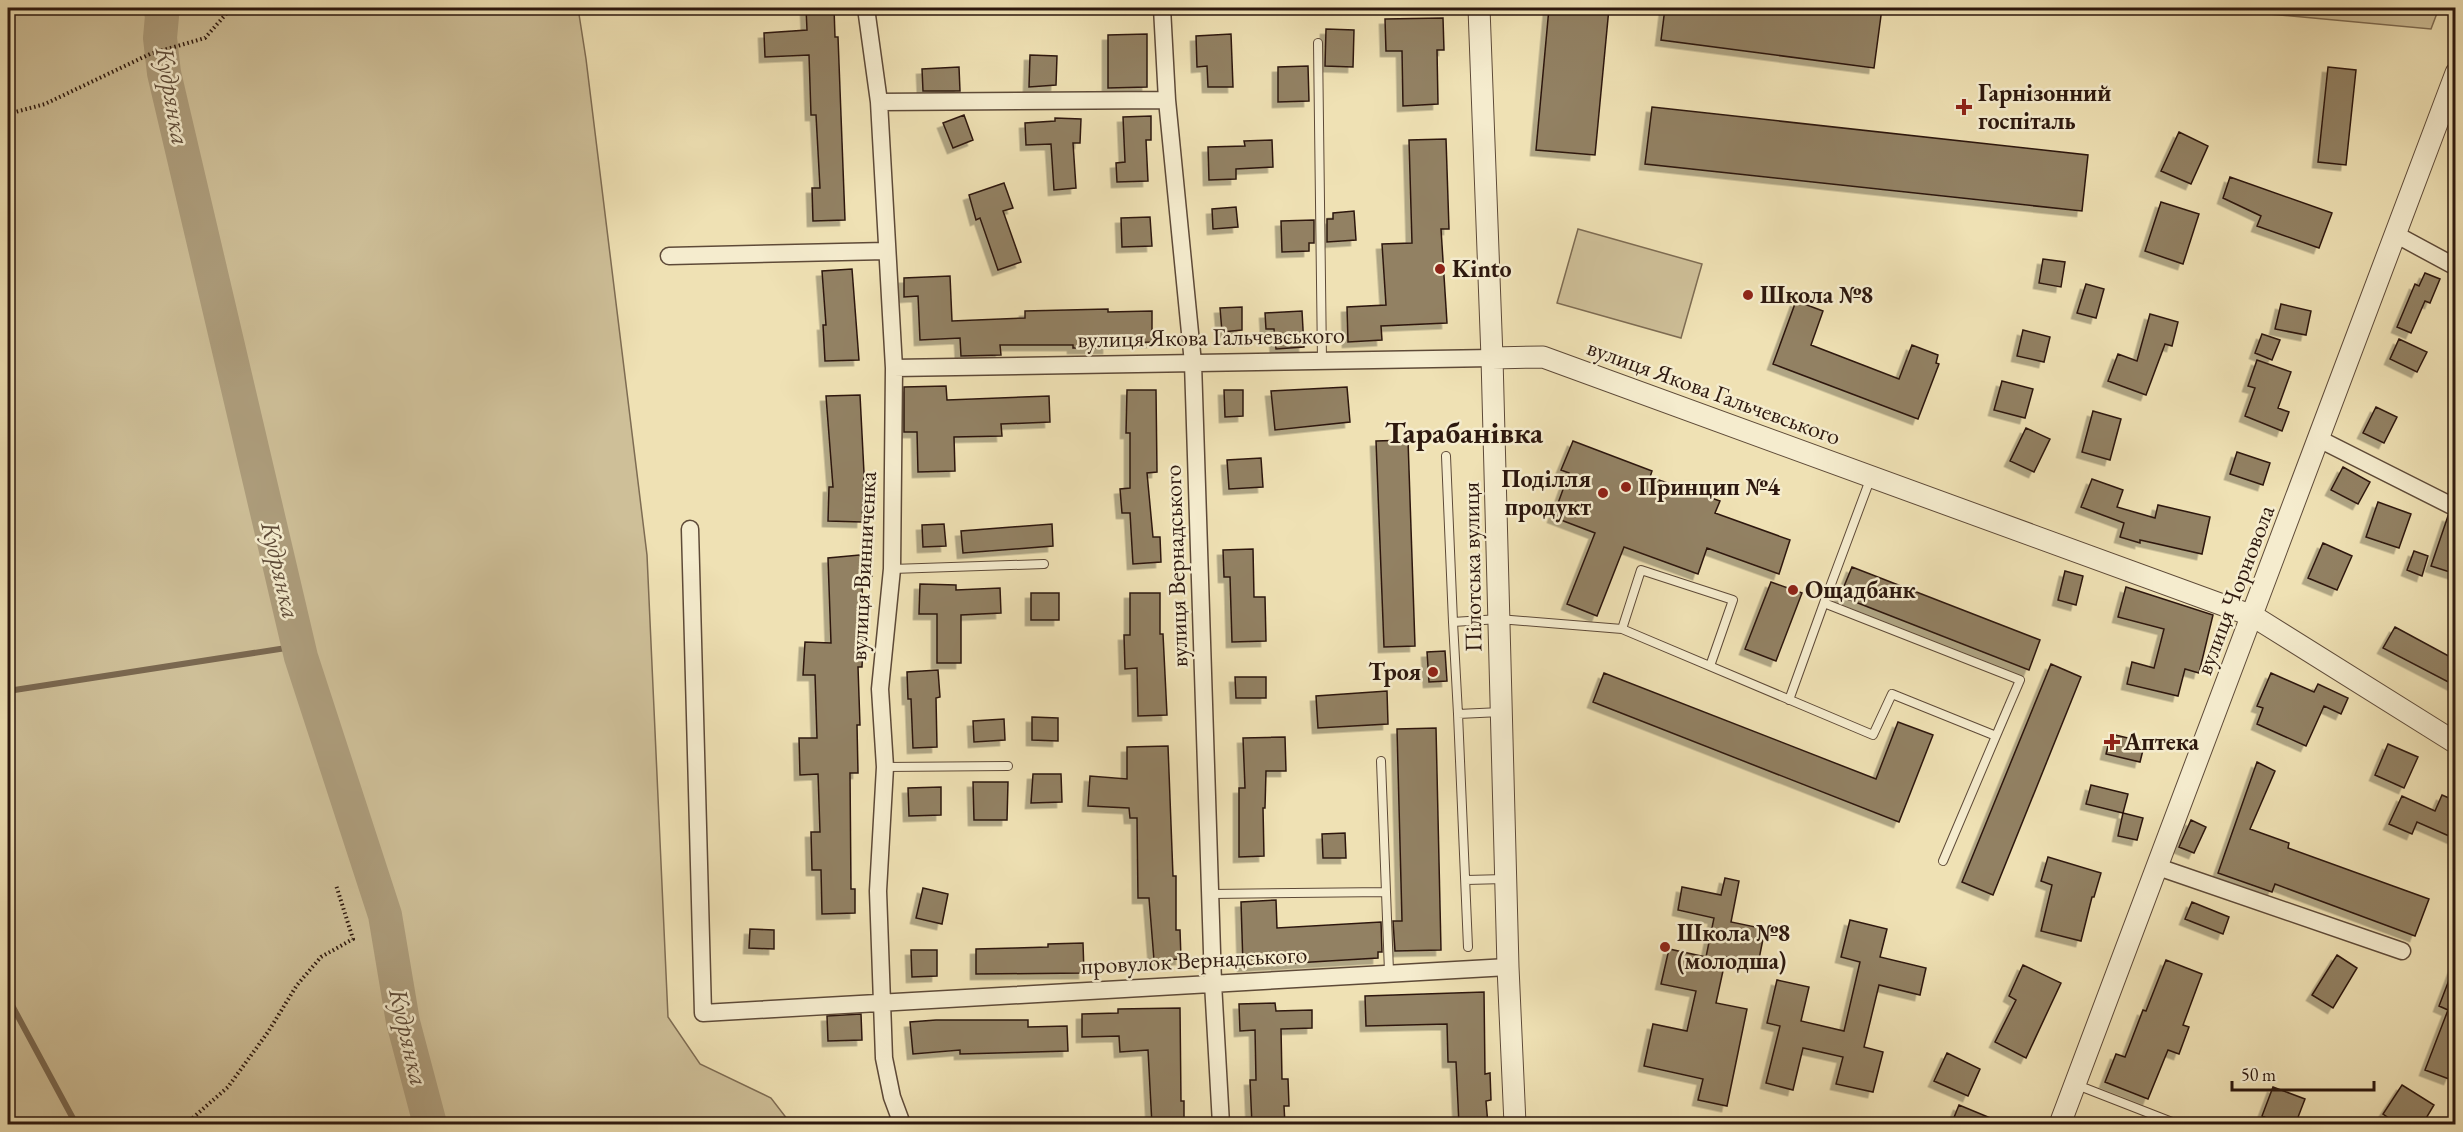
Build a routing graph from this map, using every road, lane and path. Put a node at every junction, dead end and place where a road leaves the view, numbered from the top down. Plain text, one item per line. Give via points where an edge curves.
1 (246, 8) edge
2 (866, 8) edge
3 (1162, 8) edge
4 (1479, 8) edge
5 (1318, 42) dead end
6 (2456, 73) edge
7 (1167, 100) junction
8 (879, 102) junction
9 (8, 114) edge
10 (2448, 116) edge
11 (2395, 234) junction
12 (886, 251) junction
13 (669, 256) dead end
14 (2456, 267) edge
15 (1492, 358) junction
16 (1322, 361) junction
17 (1193, 363) junction
18 (894, 368) junction
19 (2319, 439) junction
20 (1446, 456) dead end
21 (1871, 477) junction
22 (2456, 508) edge
23 (690, 529) dead end
24 (1044, 564) dead end
25 (892, 568) junction
26 (1824, 603) junction
27 (2253, 616) junction
28 (1499, 620) junction
29 (1453, 622) junction
30 (1622, 629) junction
31 (1710, 666) junction
32 (1789, 700) junction
33 (1501, 712) junction
34 (1458, 714) junction
35 (1996, 736) junction
36 (2456, 743) edge
37 (1381, 761) dead end
38 (1008, 766) dead end
39 (885, 767) junction
40 (1943, 861) dead end
41 (2158, 867) junction
42 (1506, 879) junction
43 (1466, 880) junction
44 (336, 885) dead end
45 (1386, 892) junction
46 (1210, 894) junction
47 (1468, 947) dead end
48 (2402, 951) dead end
49 (1508, 967) junction
50 (1389, 972) junction
51 (1213, 983) junction
52 (884, 1003) junction
53 (2075, 1084) junction
54 (181, 1125) edge
55 (902, 1125) edge
56 (1221, 1125) edge
57 (1515, 1125) edge
58 (2060, 1125) edge
59 (2177, 1125) edge

1 - 9 path via 226,14 205,38 150,54 45,104
2 - 8 street, вулиця Винниченка
3 - 7 street, вулиця Вернадського
4 - 15 street, Пілотська вулиця
5 - 16 lane
6 - 10 street, вулиця Чорновола
7 - 8 street
7 - 17 street, вулиця Вернадського
8 - 12 street, вулиця Винниченка
10 - 11 street, вулиця Чорновола
11 - 14 street
11 - 19 street, вулиця Чорновола
12 - 13 street
12 - 18 street, вулиця Винниченка
15 - 16 street, вулиця Якова Гальчевського
15 - 21 street, вулиця Якова Гальчевського via 1543,357
15 - 28 street, Пілотська вулиця
16 - 17 street, вулиця Якова Гальчевського
17 - 18 street, вулиця Якова Гальчевського
17 - 46 street, вулиця Вернадського
18 - 25 street, вулиця Винниченка
19 - 22 street
19 - 27 street, вулиця Чорновола
20 - 29 lane
21 - 26 lane
21 - 27 street, вулиця Якова Гальчевського
23 - 52 street, провулок Вернадського via 702,1013
24 - 25 lane
25 - 39 street, вулиця Винниченка via 880,689
26 - 32 lane
26 - 35 lane via 2020,680
27 - 36 street, вулиця Якова Гальчевського
27 - 41 street, вулиця Чорновола
28 - 29 lane
28 - 30 lane
28 - 33 street, Пілотська вулиця
29 - 34 lane
30 - 31 lane
30 - 31 lane via 1641,570 1733,600
31 - 32 lane
32 - 35 lane via 1873,735 1892,693
33 - 34 lane
33 - 42 street, Пілотська вулиця
34 - 43 lane
35 - 40 lane
37 - 45 lane
38 - 39 lane
39 - 52 street, вулиця Винниченка via 878,891
41 - 48 street
41 - 53 street, вулиця Чорновола
42 - 43 lane
42 - 49 street, Пілотська вулиця
43 - 47 lane
44 - 54 path via 353,939 321,957 297,985 228,1088
45 - 46 lane
45 - 50 lane
46 - 51 street, вулиця Вернадського
49 - 50 street, провулок Вернадського
49 - 57 street, Пілотська вулиця
50 - 51 street, провулок Вернадського
51 - 52 street, провулок Вернадського
51 - 56 street, вулиця Вернадського
52 - 55 street, вулиця Винниченка via 884,1059
53 - 58 street, вулиця Чорновола
53 - 59 lane

